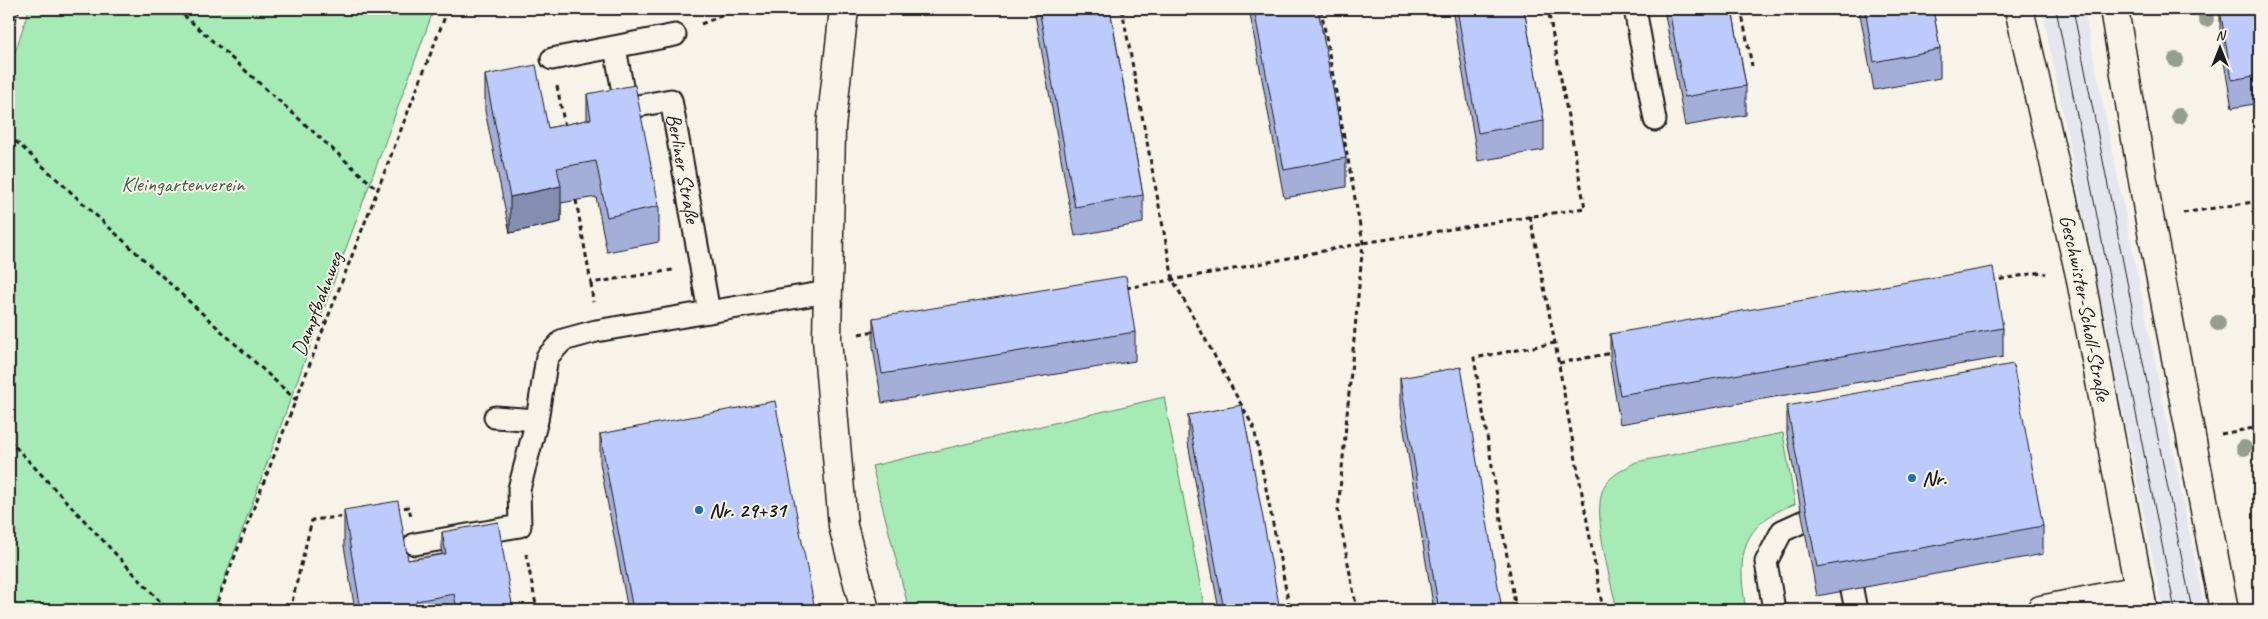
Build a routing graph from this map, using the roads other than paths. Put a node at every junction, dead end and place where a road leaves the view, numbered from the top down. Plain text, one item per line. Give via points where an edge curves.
1 (843, 9) edge
2 (1635, 9) edge
3 (2019, 9) edge
4 (2114, 9) edge
5 (675, 35) road end
6 (616, 48) junction
7 (552, 59) dead end
8 (1655, 120) dead end
9 (827, 292) junction
10 (709, 312) junction
11 (495, 417) dead end
12 (537, 420) junction
13 (1804, 522) edge
14 (415, 544) road end
15 (1853, 577) edge
16 (2141, 600) edge
17 (864, 610) edge
18 (1774, 610) edge
19 (1856, 610) edge
20 (2041, 610) edge
21 (2224, 610) edge

1 - 9 main road via 831,127
2 - 8 lane
3 - 16 main road, Geschwister-Scholl-Straße via 2080,275
4 - 21 main road via 2151,226
5 - 6 lane
6 - 7 lane
6 - 10 lane, Berliner Straße via 626,108 671,100
9 - 10 lane
9 - 17 main road via 827,339 843,526
10 - 12 lane via 596,331 563,340 547,357
11 - 12 lane
12 - 14 lane via 519,490 520,526
13 - 18 lane via 1782,531 1766,562
15 - 19 lane
16 - 20 main road

